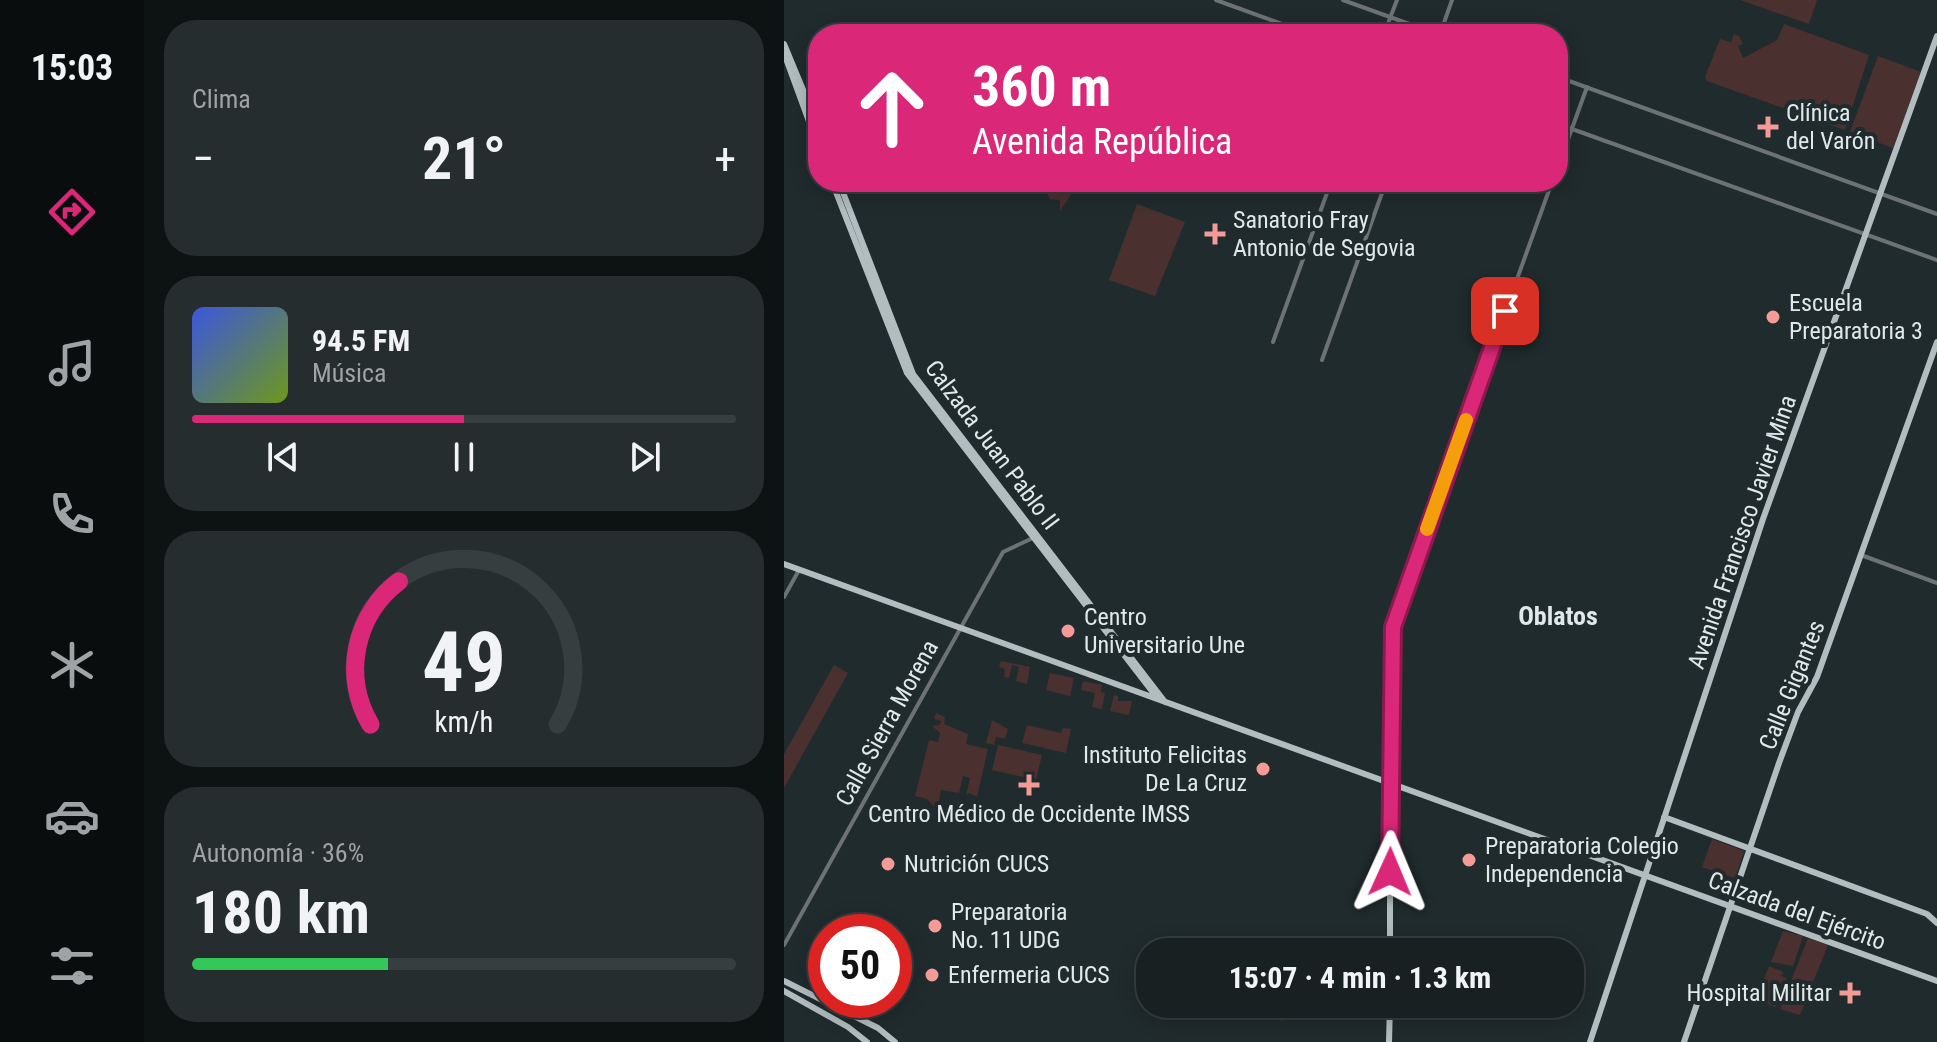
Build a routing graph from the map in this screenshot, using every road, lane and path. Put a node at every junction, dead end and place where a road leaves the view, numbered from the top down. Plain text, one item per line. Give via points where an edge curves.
1 (1216, 0) edge
2 (1343, 0) edge
3 (1397, 0) edge
4 (1452, 0) edge
5 (1390, 17) junction
6 (1282, 24) edge
7 (1388, 24) edge
8 (1410, 24) edge
9 (1443, 24) edge
10 (784, 36) edge
11 (1937, 36) edge
12 (784, 44) edge
13 (784, 56) edge
14 (792, 68) junction
15 (1568, 80) edge
16 (1587, 87) junction
17 (808, 104) edge
18 (808, 116) edge
19 (1568, 128) edge
20 (1572, 129) junction
21 (1568, 140) edge
22 (836, 192) edge
23 (843, 192) edge
24 (1327, 192) edge
25 (1382, 192) edge
26 (1548, 192) edge
27 (1880, 193) junction
28 (1937, 214) edge
29 (1865, 234) junction
30 (1937, 260) edge
31 (1273, 342) dead end
32 (1937, 342) edge
33 (1322, 360) dead end
34 (943, 418) junction
35 (1036, 537) junction
36 (1861, 555) junction
37 (784, 564) edge
38 (799, 570) junction
39 (1937, 583) edge
40 (784, 597) edge
41 (961, 628) junction
42 (1162, 700) junction
43 (1390, 782) junction
44 (1664, 817) junction
45 (1750, 849) junction
46 (1645, 875) junction
47 (1730, 905) junction
48 (1937, 923) edge
49 (1390, 938) edge
50 (784, 945) edge
51 (784, 981) edge
52 (1937, 981) edge
53 (784, 991) edge
54 (1390, 1018) edge
55 (867, 1042) edge
56 (895, 1042) edge
57 (1389, 1042) edge
58 (1590, 1042) edge
59 (1684, 1042) edge

1 - 6 street
2 - 5 street
3 - 5 street
4 - 9 street
5 - 7 street
5 - 8 street
10 - 14 street
11 - 27 main road, Avenida Francisco Javier Mina
12 - 14 main road
13 - 14 main road
14 - 17 main road
14 - 18 main road
15 - 16 street
16 - 20 street
16 - 27 street
19 - 20 street
20 - 21 street
20 - 29 street
22 - 34 main road, Calzada Juan Pablo II via 902,362
23 - 34 main road, Calzada Juan Pablo II via 912,371
24 - 31 street
25 - 33 street
26 - 43 street via 1398,609 1392,640
27 - 28 street
27 - 29 main road, Avenida Francisco Javier Mina
29 - 30 street
29 - 44 main road, Avenida Francisco Javier Mina
32 - 36 main road, Calle Gigantes
34 - 35 main road, Calzada Juan Pablo II
35 - 41 street, Calle Sierra Morena via 1003,552
35 - 42 main road, Calzada Juan Pablo II
36 - 39 street
36 - 45 main road, Calle Gigantes via 1824,670 1798,712
37 - 38 main road, Calzada del Ejército
38 - 40 street
38 - 41 main road, Calzada del Ejército
41 - 42 main road, Calzada del Ejército
41 - 50 street, Calle Sierra Morena
42 - 43 main road, Calzada del Ejército
43 - 46 main road, Calzada del Ejército
43 - 49 main road
44 - 45 main road
44 - 46 main road, Avenida Francisco Javier Mina
45 - 47 main road, Calle Gigantes
45 - 48 main road via 1927,914
46 - 47 main road, Calzada del Ejército
46 - 58 main road, Avenida Francisco Javier Mina
47 - 52 main road, Calzada del Ejército
47 - 59 main road, Calle Gigantes
51 - 56 main road via 878,1028
53 - 55 main road
54 - 57 main road

